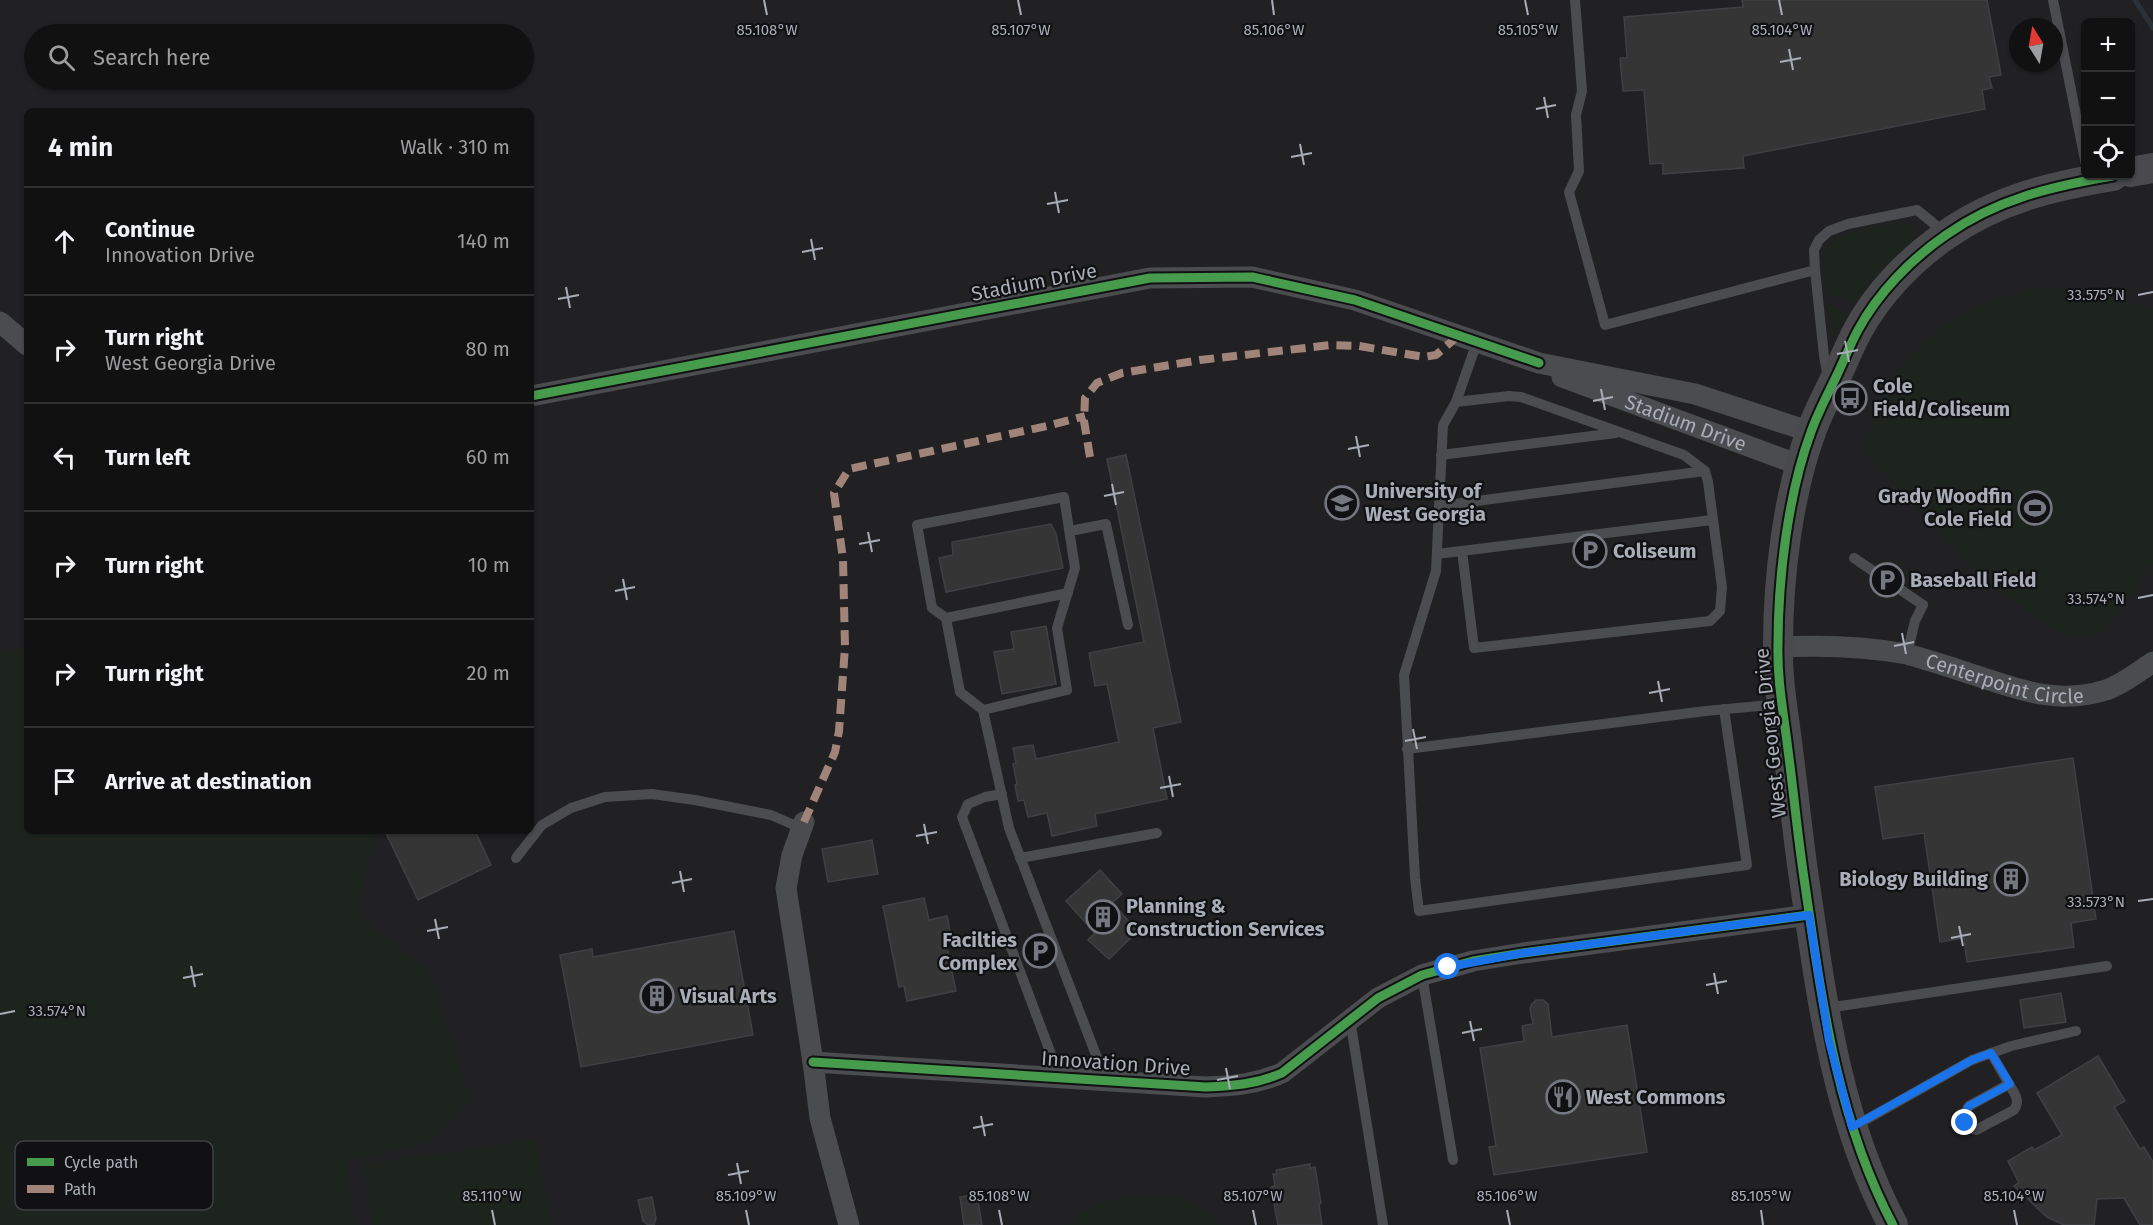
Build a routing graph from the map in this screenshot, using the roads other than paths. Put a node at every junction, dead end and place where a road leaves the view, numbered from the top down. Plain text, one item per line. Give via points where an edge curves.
1 (1575, 0) edge
2 (2053, 0) edge
3 (2083, 126) edge
4 (2153, 168) edge
5 (2135, 171) edge
6 (2081, 178) edge
7 (1947, 234) junction
8 (1815, 270) junction
9 (0, 322) edge
10 (24, 342) edge
11 (1477, 342) junction
12 (1539, 363) junction
13 (1831, 389) junction
14 (534, 395) edge
15 (1456, 402) junction
16 (1811, 432) junction
17 (1620, 433) junction
18 (1442, 455) junction
19 (1802, 466) junction
20 (1705, 471) junction
21 (1439, 506) junction
22 (1712, 520) junction
23 (1070, 531) junction
24 (1462, 551) junction
25 (1437, 554) junction
26 (1854, 558) dead end
27 (1068, 593) junction
28 (946, 618) junction
29 (1128, 625) dead end
30 (1778, 647) junction
31 (1907, 654) junction
32 (2153, 662) edge
33 (1781, 704) junction
34 (1724, 709) junction
35 (983, 710) junction
36 (1407, 748) junction
37 (1002, 794) junction
38 (802, 825) joint
39 (1157, 833) dead end
40 (516, 858) dead end
41 (1020, 858) junction
42 (1809, 915) junction
43 (2107, 966) dead end
44 (1422, 975) junction
45 (1824, 1008) junction
46 (1350, 1018) junction
47 (2076, 1030) dead end
48 (1991, 1053) junction
49 (813, 1062) junction
50 (1060, 1078) junction
51 (1106, 1081) junction
52 (2010, 1084) junction
53 (1852, 1127) junction
54 (1453, 1160) dead end
55 (849, 1225) edge
56 (1383, 1225) edge
57 (1893, 1225) edge

1 - 8 lane via 1582,91 1576,115 1580,171 1569,192 1605,325
2 - 3 lane
4 - 5 street
6 - 7 street, West Georgia Drive via 2028,194
7 - 8 lane via 1917,210 1848,224 1829,231 1819,240 1814,250
7 - 13 street, West Georgia Drive via 1901,273 1871,310
8 - 13 lane
9 - 10 street
11 - 12 street, Stadium Drive
11 - 14 street, Stadium Drive via 1355,300 1252,277 1150,278
11 - 15 lane
12 - 16 street, Stadium Drive via 1695,394
12 - 19 street, Stadium Drive via 1559,376
13 - 16 street, West Georgia Drive
15 - 17 lane via 1521,397
15 - 18 lane via 1443,425
16 - 19 street, West Georgia Drive
17 - 18 lane
17 - 20 lane via 1684,455
18 - 21 lane
19 - 30 street, West Georgia Drive via 1789,524
20 - 21 lane
20 - 22 lane
21 - 25 lane
22 - 24 lane
22 - 24 lane via 1722,586 1720,611 1710,621 1474,648
23 - 27 lane via 1076,568
23 - 28 lane via 1064,497 917,525 932,608
23 - 29 lane via 1106,524
24 - 25 lane
25 - 36 lane via 1436,571 1404,675
26 - 31 lane via 1923,605
27 - 28 lane
27 - 35 lane via 1057,628 1067,690
28 - 35 lane via 960,692
30 - 31 street, Centerpoint Circle via 1861,647
30 - 33 street, West Georgia Drive
31 - 32 street, Centerpoint Circle via 2013,689 2061,697 2107,689
33 - 34 lane
33 - 42 street, West Georgia Drive
34 - 36 lane
34 - 36 lane via 1747,865 1419,911
35 - 37 lane
37 - 41 lane
37 - 50 lane via 968,804 962,817
38 - 40 lane via 695,800 652,794 605,797 571,808 542,825
38 - 49 street via 786,888
39 - 41 lane
41 - 51 lane
42 - 44 street, Innovation Drive via 1523,953
42 - 45 street, West Georgia Drive
43 - 45 lane
44 - 46 street, Innovation Drive
44 - 54 lane
45 - 53 street, West Georgia Drive
46 - 51 street, Innovation Drive via 1301,1060 1266,1080 1206,1087
46 - 56 lane
47 - 48 lane
48 - 52 lane
48 - 53 lane
49 - 50 street, Innovation Drive
49 - 55 street via 820,1118
50 - 51 street, Innovation Drive
52 - 52 lane via 1969,1106 1964,1118 1968,1127 1976,1130 2014,1110 2017,1098
53 - 57 street, West Georgia Drive

